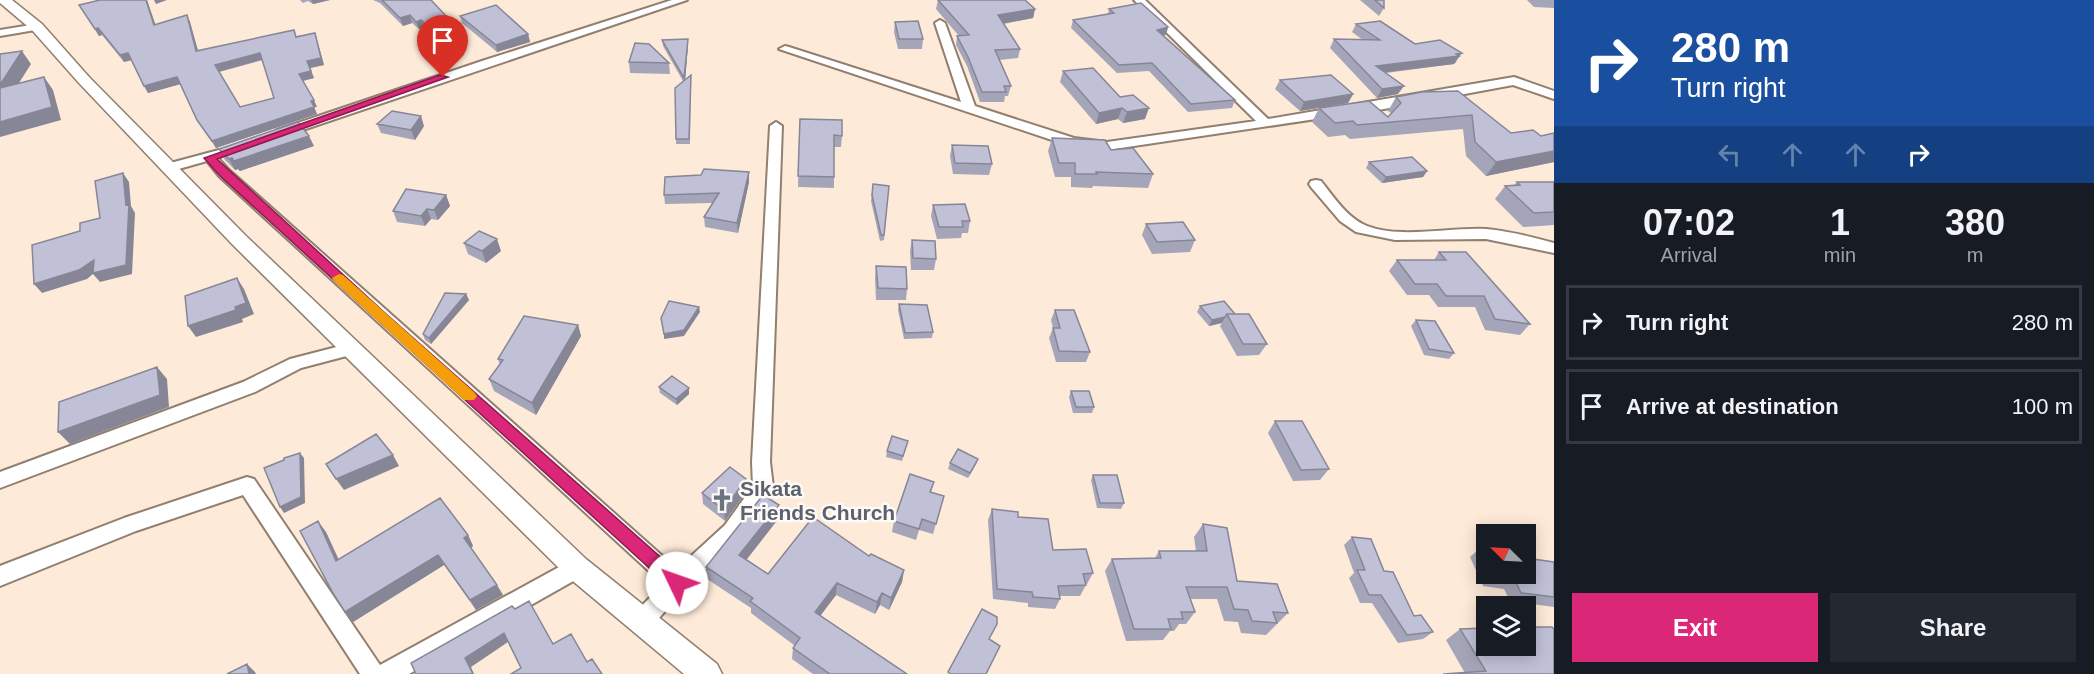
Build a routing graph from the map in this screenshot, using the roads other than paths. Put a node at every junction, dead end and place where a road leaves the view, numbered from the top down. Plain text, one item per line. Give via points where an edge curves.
1 (4, 0) edge
2 (682, 0) edge
3 (1139, 0) edge
4 (940, 23) dead end
5 (37, 27) junction
6 (0, 33) edge
7 (785, 49) dead end
8 (1554, 95) edge
9 (969, 108) junction
10 (1264, 122) junction
11 (776, 126) dead end
12 (265, 138) edge
13 (232, 150) edge
14 (210, 158) junction
15 (168, 168) junction
16 (1316, 184) dead end
17 (1554, 248) edge
18 (352, 349) junction
19 (0, 480) edge
20 (577, 568) junction
21 (0, 576) edge
22 (677, 583) junction
23 (643, 620) junction
24 (373, 674) edge
25 (387, 674) edge
26 (707, 674) edge

1 - 5 street
2 - 12 street
3 - 10 street
4 - 9 street
5 - 6 street
5 - 15 street
7 - 9 street
8 - 10 street via 1514,81
9 - 10 street via 1072,142 1107,146
11 - 22 street via 763,487 732,531
13 - 14 street
14 - 15 street
14 - 22 street
15 - 18 street
16 - 17 street via 1350,223 1362,229 1404,235 1511,236
18 - 19 street via 296,363 249,387
18 - 20 street
20 - 23 street
20 - 25 street
21 - 24 street via 131,524 247,485
22 - 23 street
23 - 26 street

